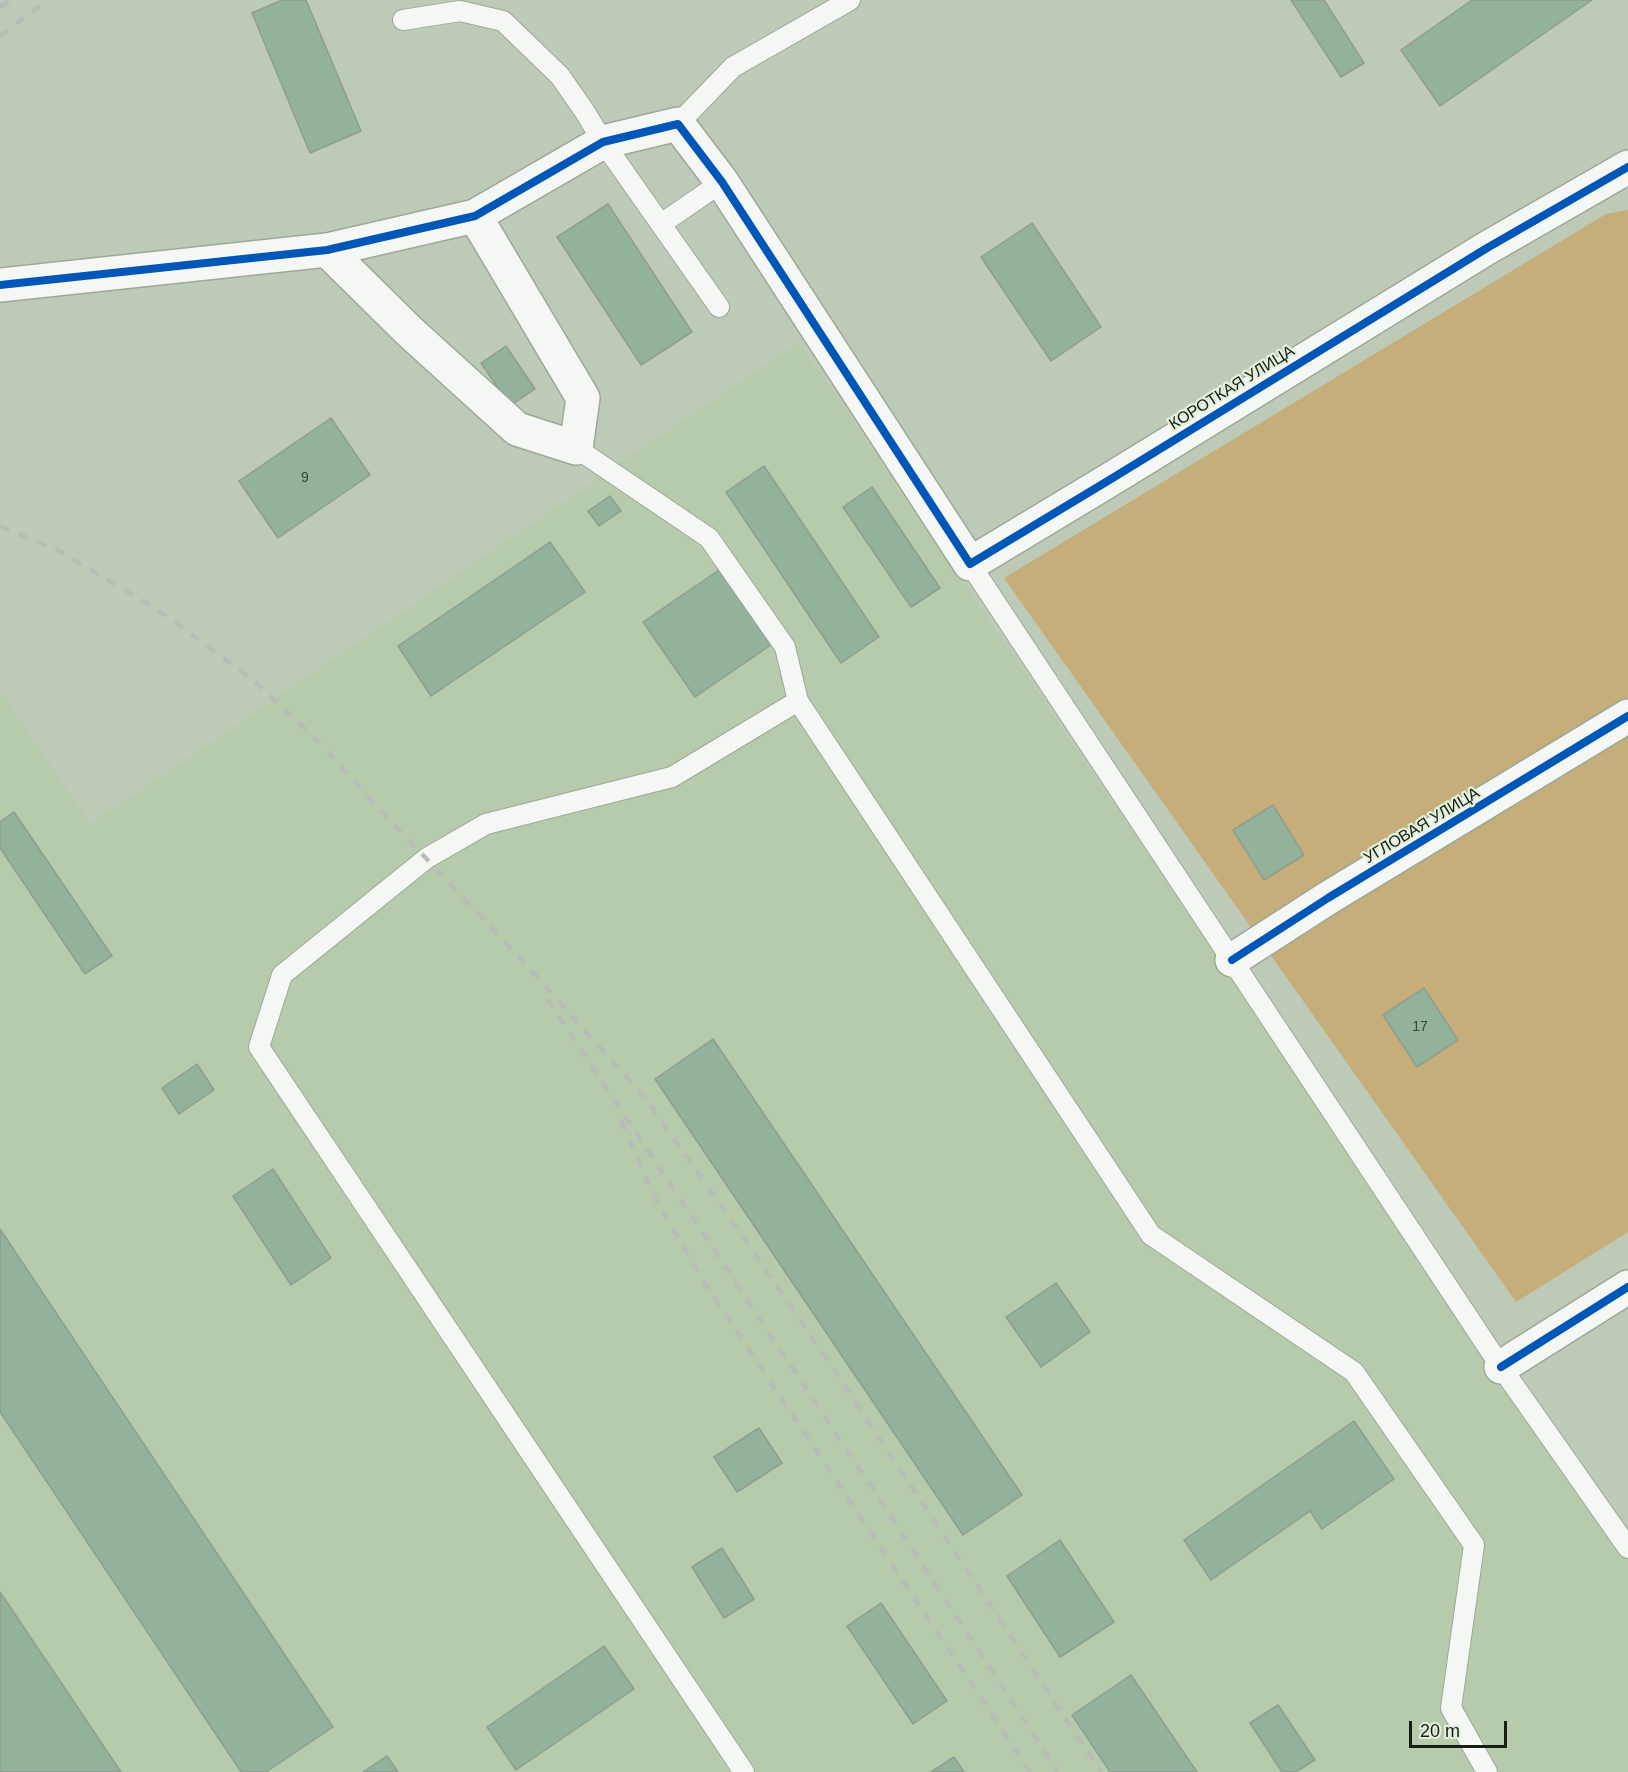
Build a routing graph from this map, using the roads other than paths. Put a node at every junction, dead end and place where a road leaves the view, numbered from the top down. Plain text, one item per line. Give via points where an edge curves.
1 (850, 0) edge
2 (403, 20) dead end
3 (678, 124) junction
4 (603, 142) junction
5 (1628, 167) edge
6 (722, 182) junction
7 (475, 216) junction
8 (661, 224) junction
9 (327, 250) junction
10 (0, 285) edge
11 (719, 307) dead end
12 (576, 448) junction
13 (970, 564) junction
14 (798, 701) junction
15 (1628, 716) edge
16 (1232, 960) junction
17 (1628, 1287) edge
18 (1501, 1367) junction
19 (1628, 1548) edge
20 (744, 1772) edge
21 (1487, 1772) edge

1 - 3 lane via 733,67
2 - 4 lane via 460,11 503,21 560,76
3 - 4 street
3 - 6 street
4 - 7 street
4 - 8 lane
5 - 13 street, КОРОТКАЯ УЛИЦА via 1486,248
6 - 8 lane
6 - 13 street
7 - 9 street
7 - 12 street via 583,398
8 - 11 lane
9 - 10 street
9 - 12 street via 409,332 517,429
12 - 14 lane via 709,538 785,647
13 - 16 lane
14 - 20 lane via 672,777 486,824 427,858 282,975 259,1047
14 - 21 lane via 1151,1235 1354,1371 1474,1545 1451,1708
15 - 16 street, УГЛОВАЯ УЛИЦА
16 - 18 lane
17 - 18 street
18 - 19 lane

